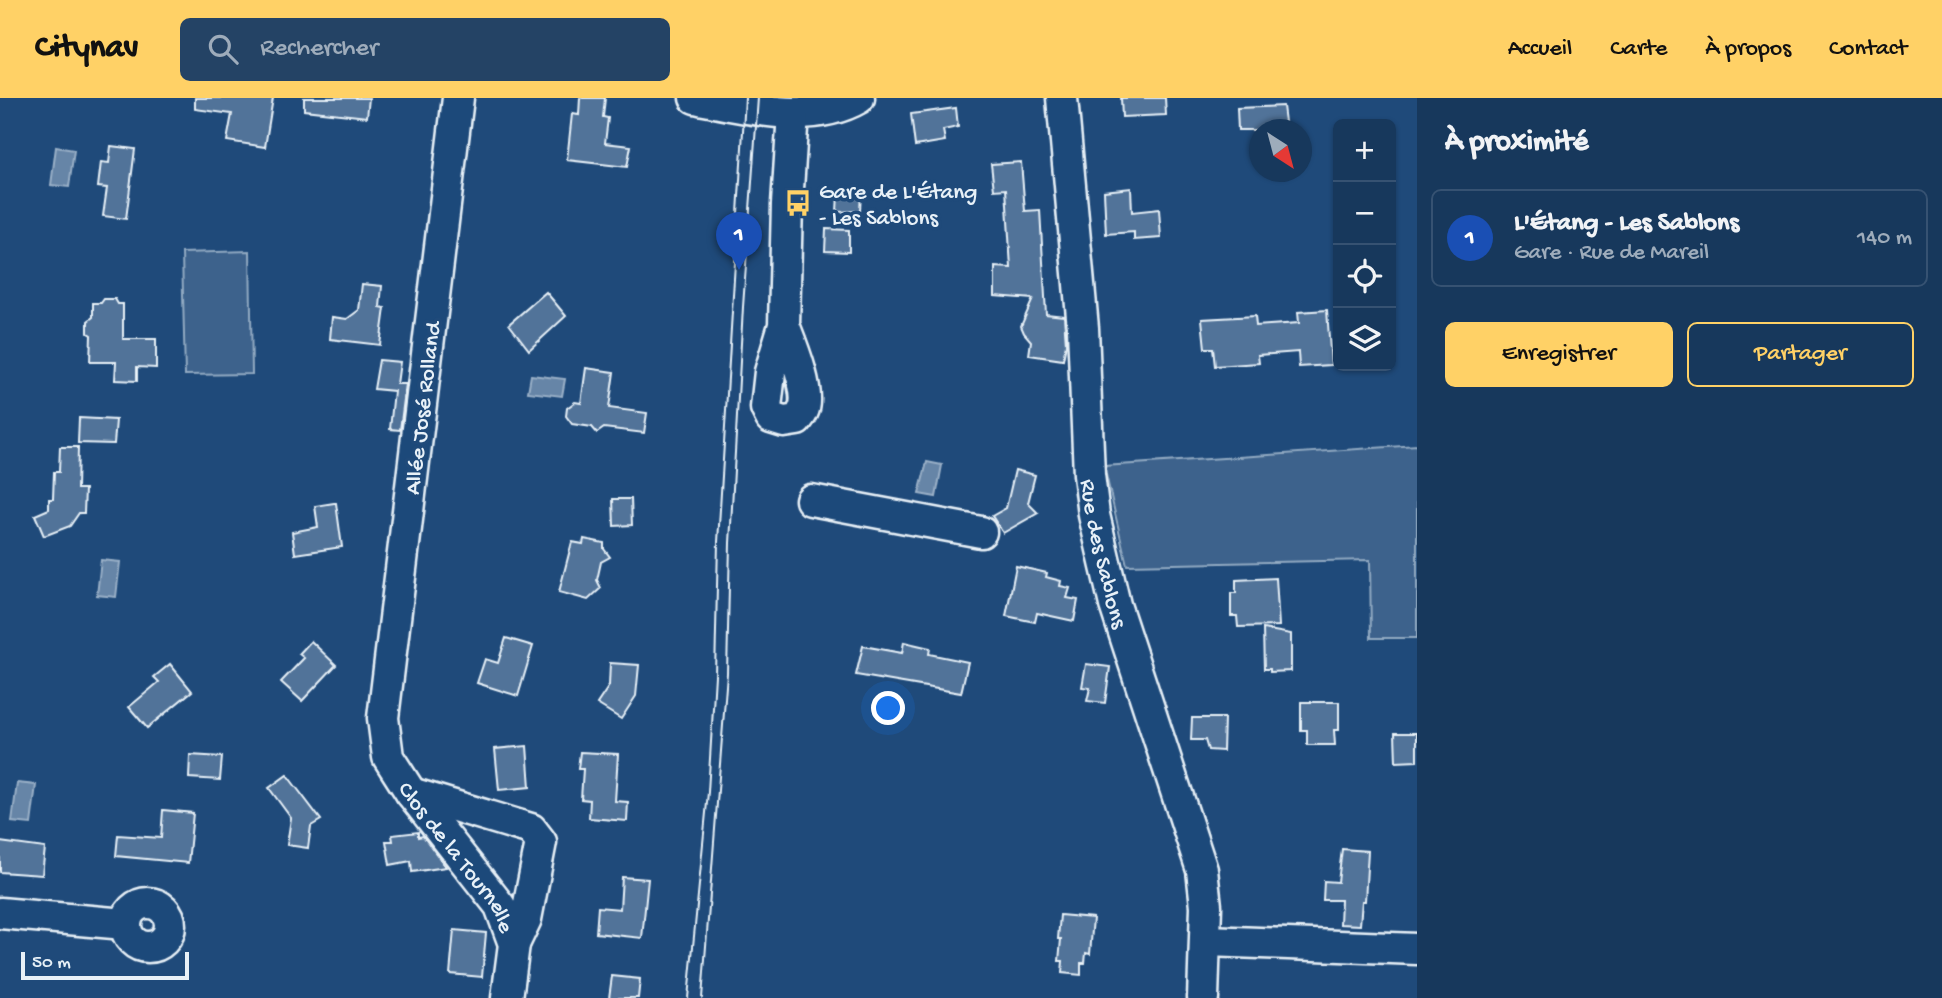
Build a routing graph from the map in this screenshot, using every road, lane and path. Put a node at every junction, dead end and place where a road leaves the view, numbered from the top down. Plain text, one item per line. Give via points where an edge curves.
1 (458, 98) edge
2 (695, 98) edge
3 (859, 98) edge
4 (1062, 98) edge
5 (793, 113) junction
6 (784, 325) dead end
7 (811, 499) dead end
8 (981, 532) dead end
9 (383, 718) joint
10 (411, 793) junction
11 (0, 913) edge
12 (125, 924) dead end
13 (1206, 941) junction
14 (514, 944) junction
15 (1417, 949) edge
16 (507, 998) edge
17 (1203, 998) edge

1 - 9 street, Allée José Rolland
2 - 5 street
3 - 5 street
4 - 13 street, Rue des Sablons via 1094,515 1115,605 1202,870
5 - 6 street
7 - 8 street
9 - 10 street, Clos de la Tournelle via 388,757
10 - 14 street, Clos de la Tournelle via 500,906
10 - 14 street via 531,829 541,842 526,919
11 - 12 street
13 - 15 street
13 - 17 street, Rue des Sablons
14 - 16 street, Clos de la Tournelle

